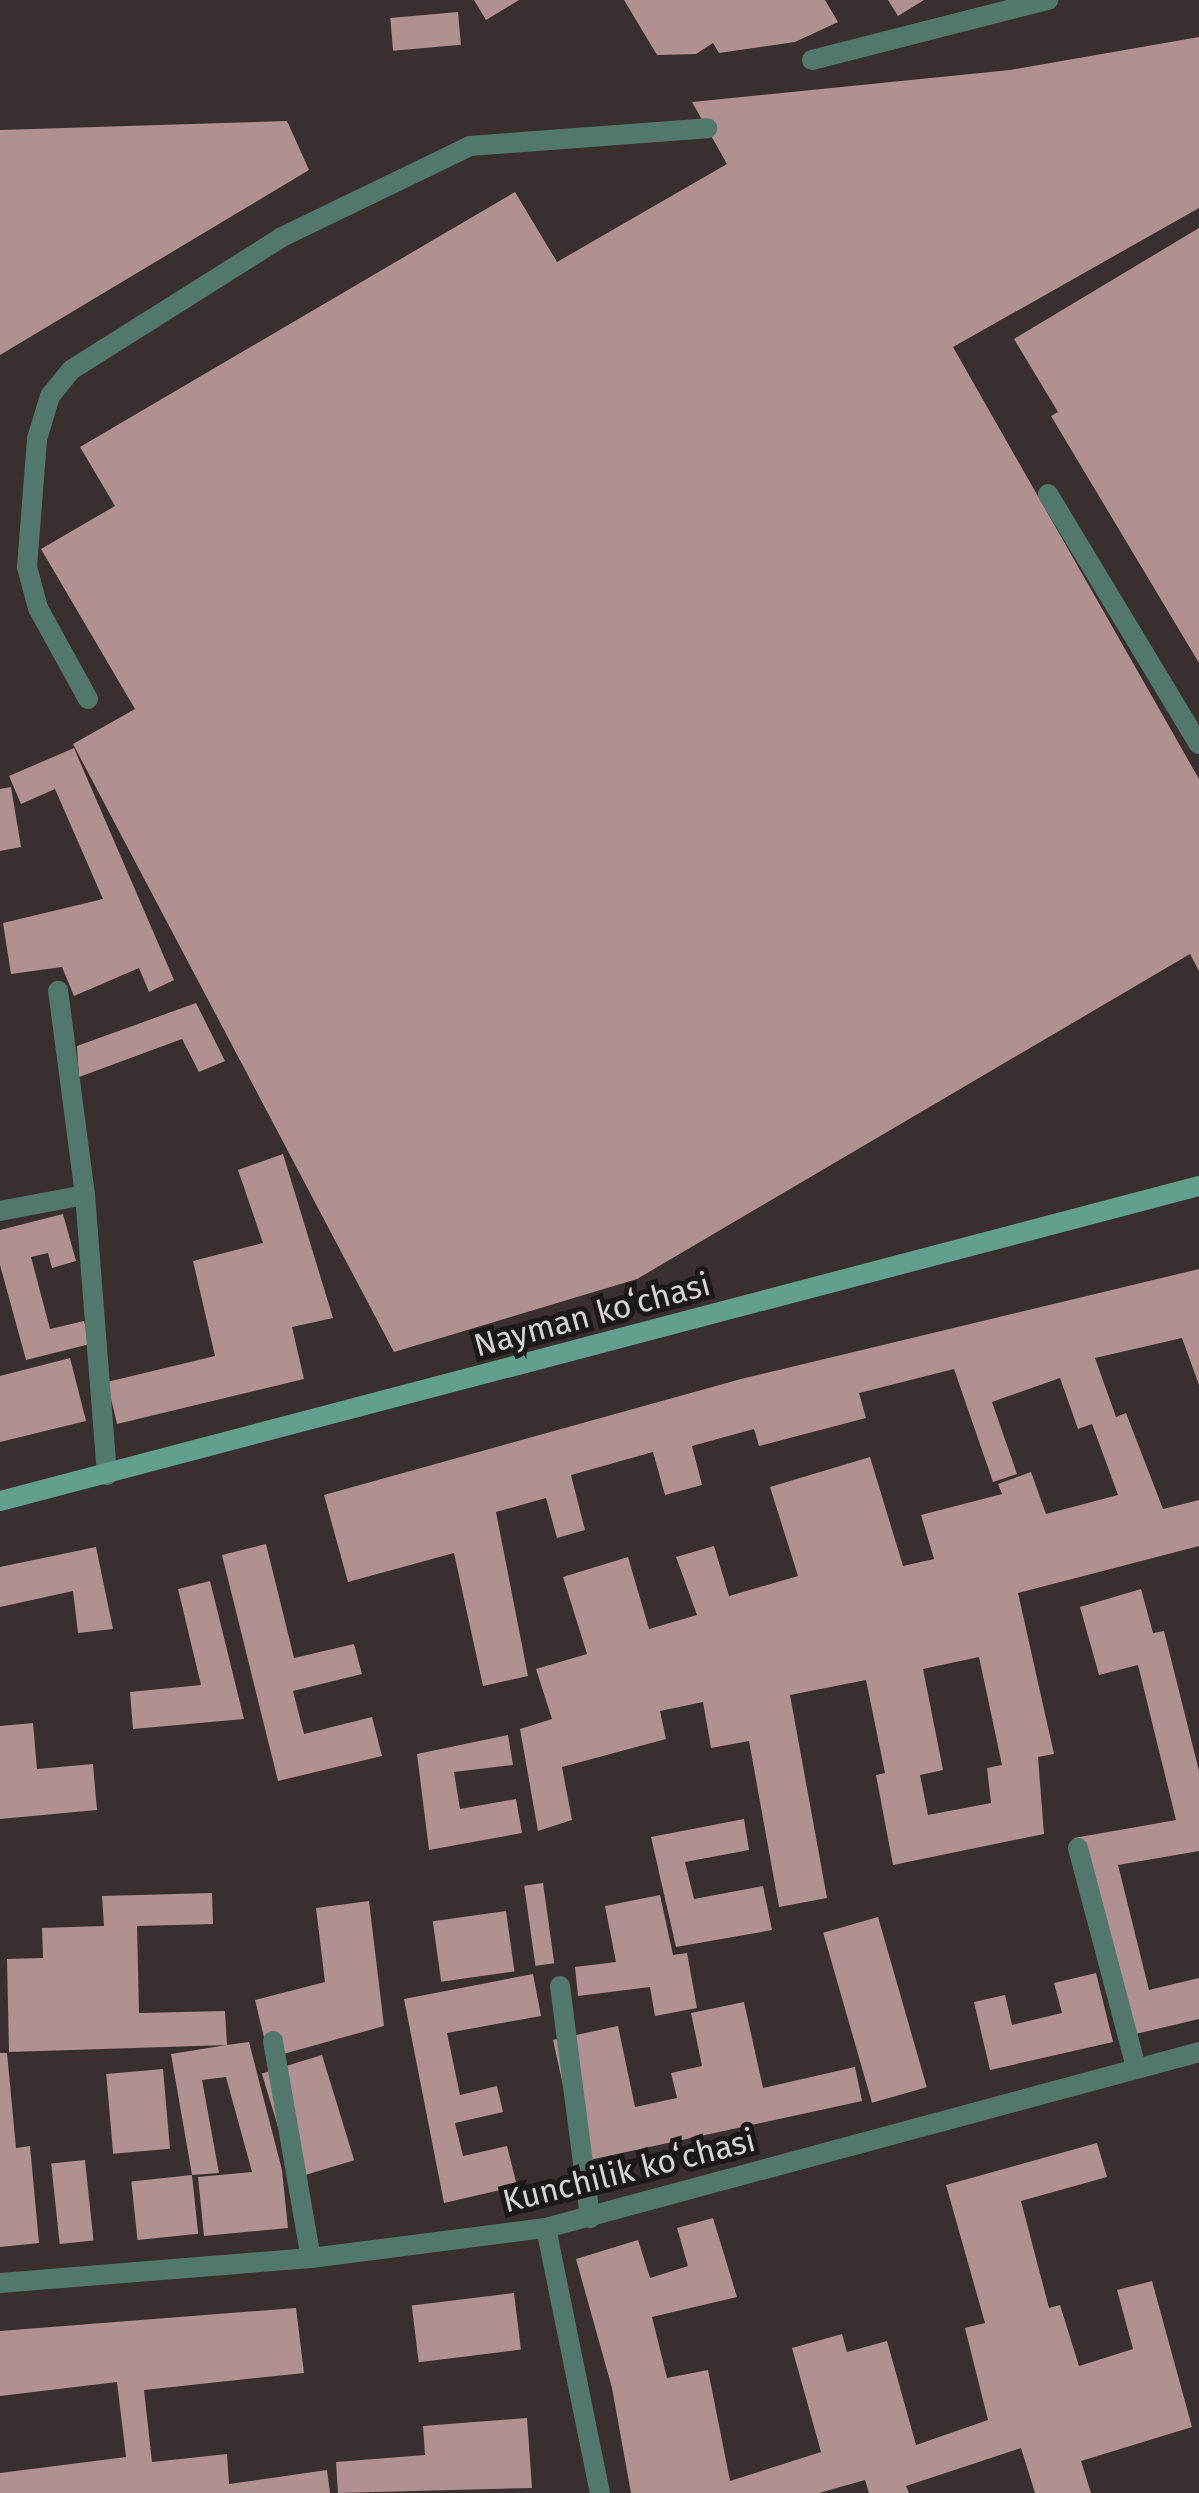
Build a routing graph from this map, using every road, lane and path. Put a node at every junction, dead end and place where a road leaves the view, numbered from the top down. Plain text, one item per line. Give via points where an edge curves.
1 (1048, 0) edge
2 (812, 60) dead end
3 (706, 128) dead end
4 (1048, 494) dead end
5 (88, 699) dead end
6 (1199, 744) edge
7 (58, 991) dead end
8 (1199, 1186) edge
9 (84, 1195) junction
10 (0, 1211) edge
11 (107, 1475) junction
12 (0, 1500) edge
13 (1078, 1848) dead end
14 (560, 1986) dead end
15 (273, 2040) dead end
16 (1199, 2052) edge
17 (1136, 2068) junction
18 (590, 2218) junction
19 (546, 2228) junction
20 (311, 2258) junction
21 (0, 2284) edge
22 (600, 2493) edge

1 - 2 street
3 - 5 street via 470,146 282,237 71,370 50,396 37,439 27,567 38,608
4 - 6 street
7 - 9 street
8 - 11 main road, Nayman koʻchasi
9 - 10 street
9 - 11 street
11 - 12 main road, Nayman koʻchasi
13 - 17 street
14 - 18 street
15 - 20 street
16 - 17 street, Kunchilik koʻchasi
17 - 18 street, Kunchilik koʻchasi
18 - 19 street, Kunchilik koʻchasi
19 - 20 street, Kunchilik koʻchasi
19 - 22 street
20 - 21 street, Kunchilik koʻchasi

